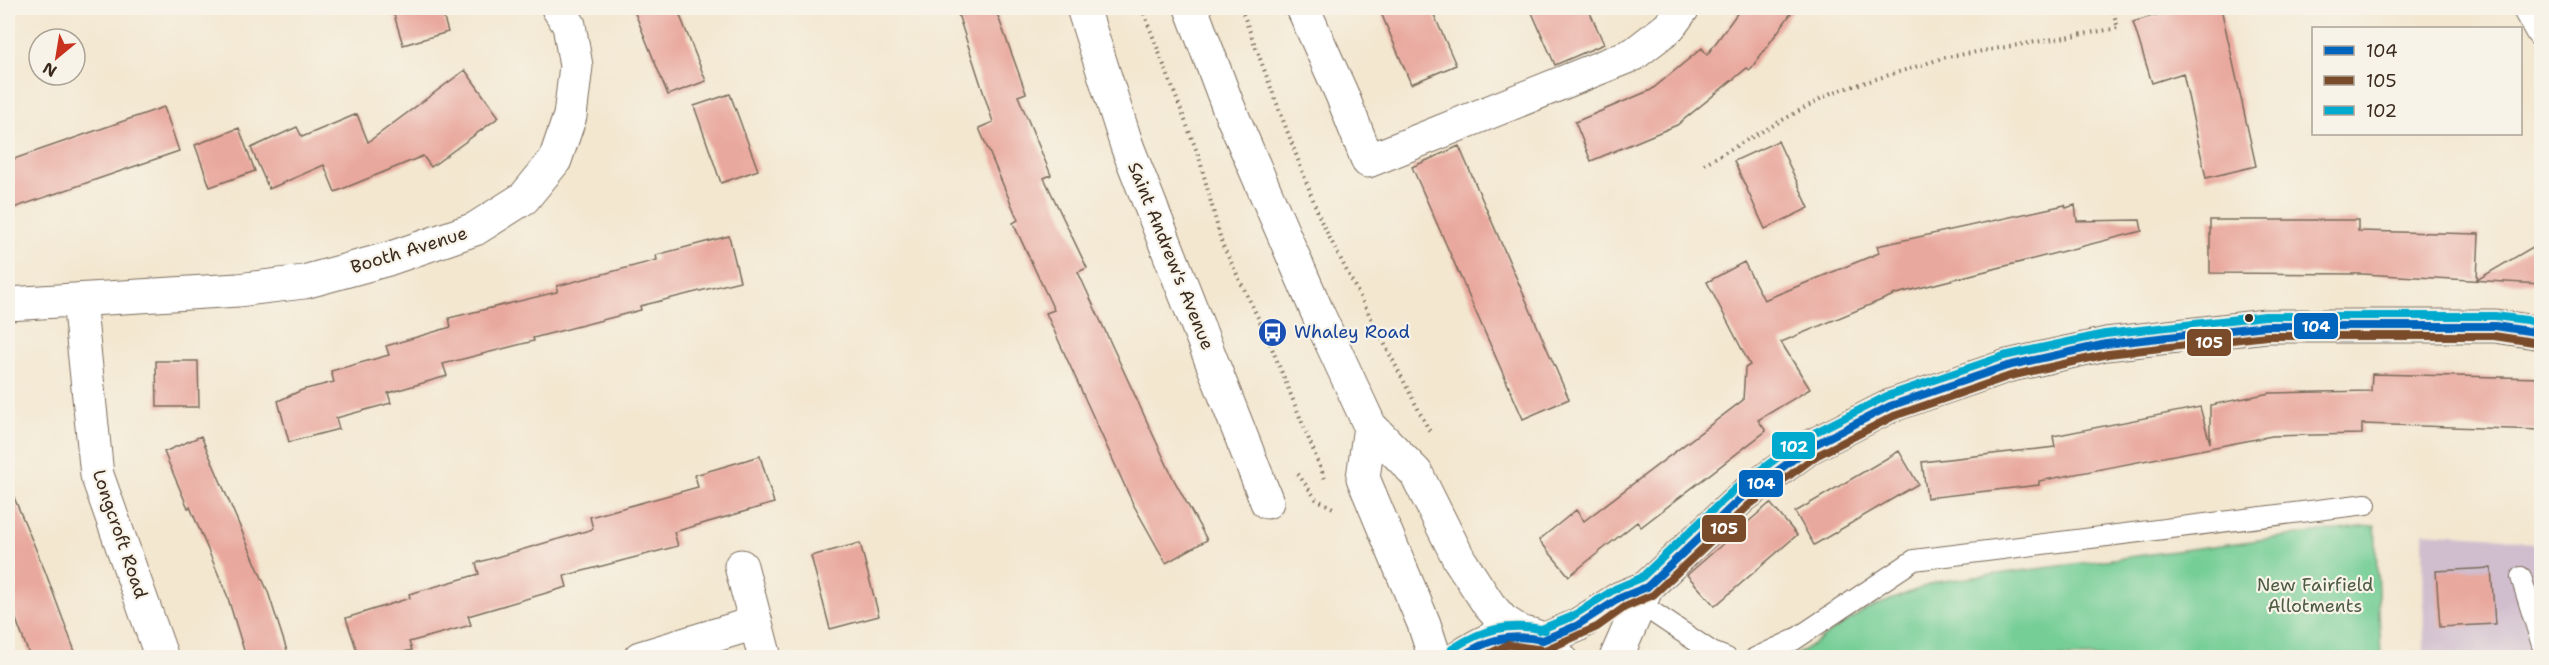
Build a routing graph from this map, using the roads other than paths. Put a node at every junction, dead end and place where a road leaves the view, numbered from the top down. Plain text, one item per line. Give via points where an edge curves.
1 (558, 8) edge
2 (1083, 8) edge
3 (1191, 8) edge
4 (1303, 8) edge
5 (1683, 8) edge
6 (2529, 8) edge
7 (2541, 31) edge
8 (79, 300) junction
9 (8, 304) edge
10 (2541, 333) edge
11 (1370, 426) junction
12 (1267, 502) dead end
13 (2366, 504) dead end
14 (741, 566) dead end
15 (2521, 577) dead end
16 (1638, 595) junction
17 (755, 623) junction
18 (1543, 644) edge
19 (2541, 645) edge
20 (162, 657) edge
21 (640, 657) edge
22 (765, 657) edge
23 (1435, 657) edge
24 (1458, 657) edge
25 (1616, 657) edge
26 (1727, 657) edge
27 (1755, 657) edge

1 - 8 street, Booth Avenue via 568,25 576,66 570,116 555,160 524,198 476,229 304,282
2 - 12 street, Saint Andrew's Avenue via 1127,147
3 - 11 street via 1228,106
4 - 5 street via 1368,161 1634,54 1669,27
6 - 7 street
8 - 9 street, Booth Avenue
8 - 20 street, Longcroft Road via 97,476
10 - 16 street via 2495,326 2266,326 2106,344 2007,366 1890,406 1810,447 1742,496
11 - 18 street via 1416,473 1459,560 1489,605 1503,621
11 - 23 street via 1363,478
13 - 27 lane via 1914,560 1794,640
14 - 17 street
15 - 19 lane
16 - 18 street
16 - 25 street
16 - 26 lane via 1712,652
17 - 21 street
17 - 22 street
18 - 24 street via 1508,634

